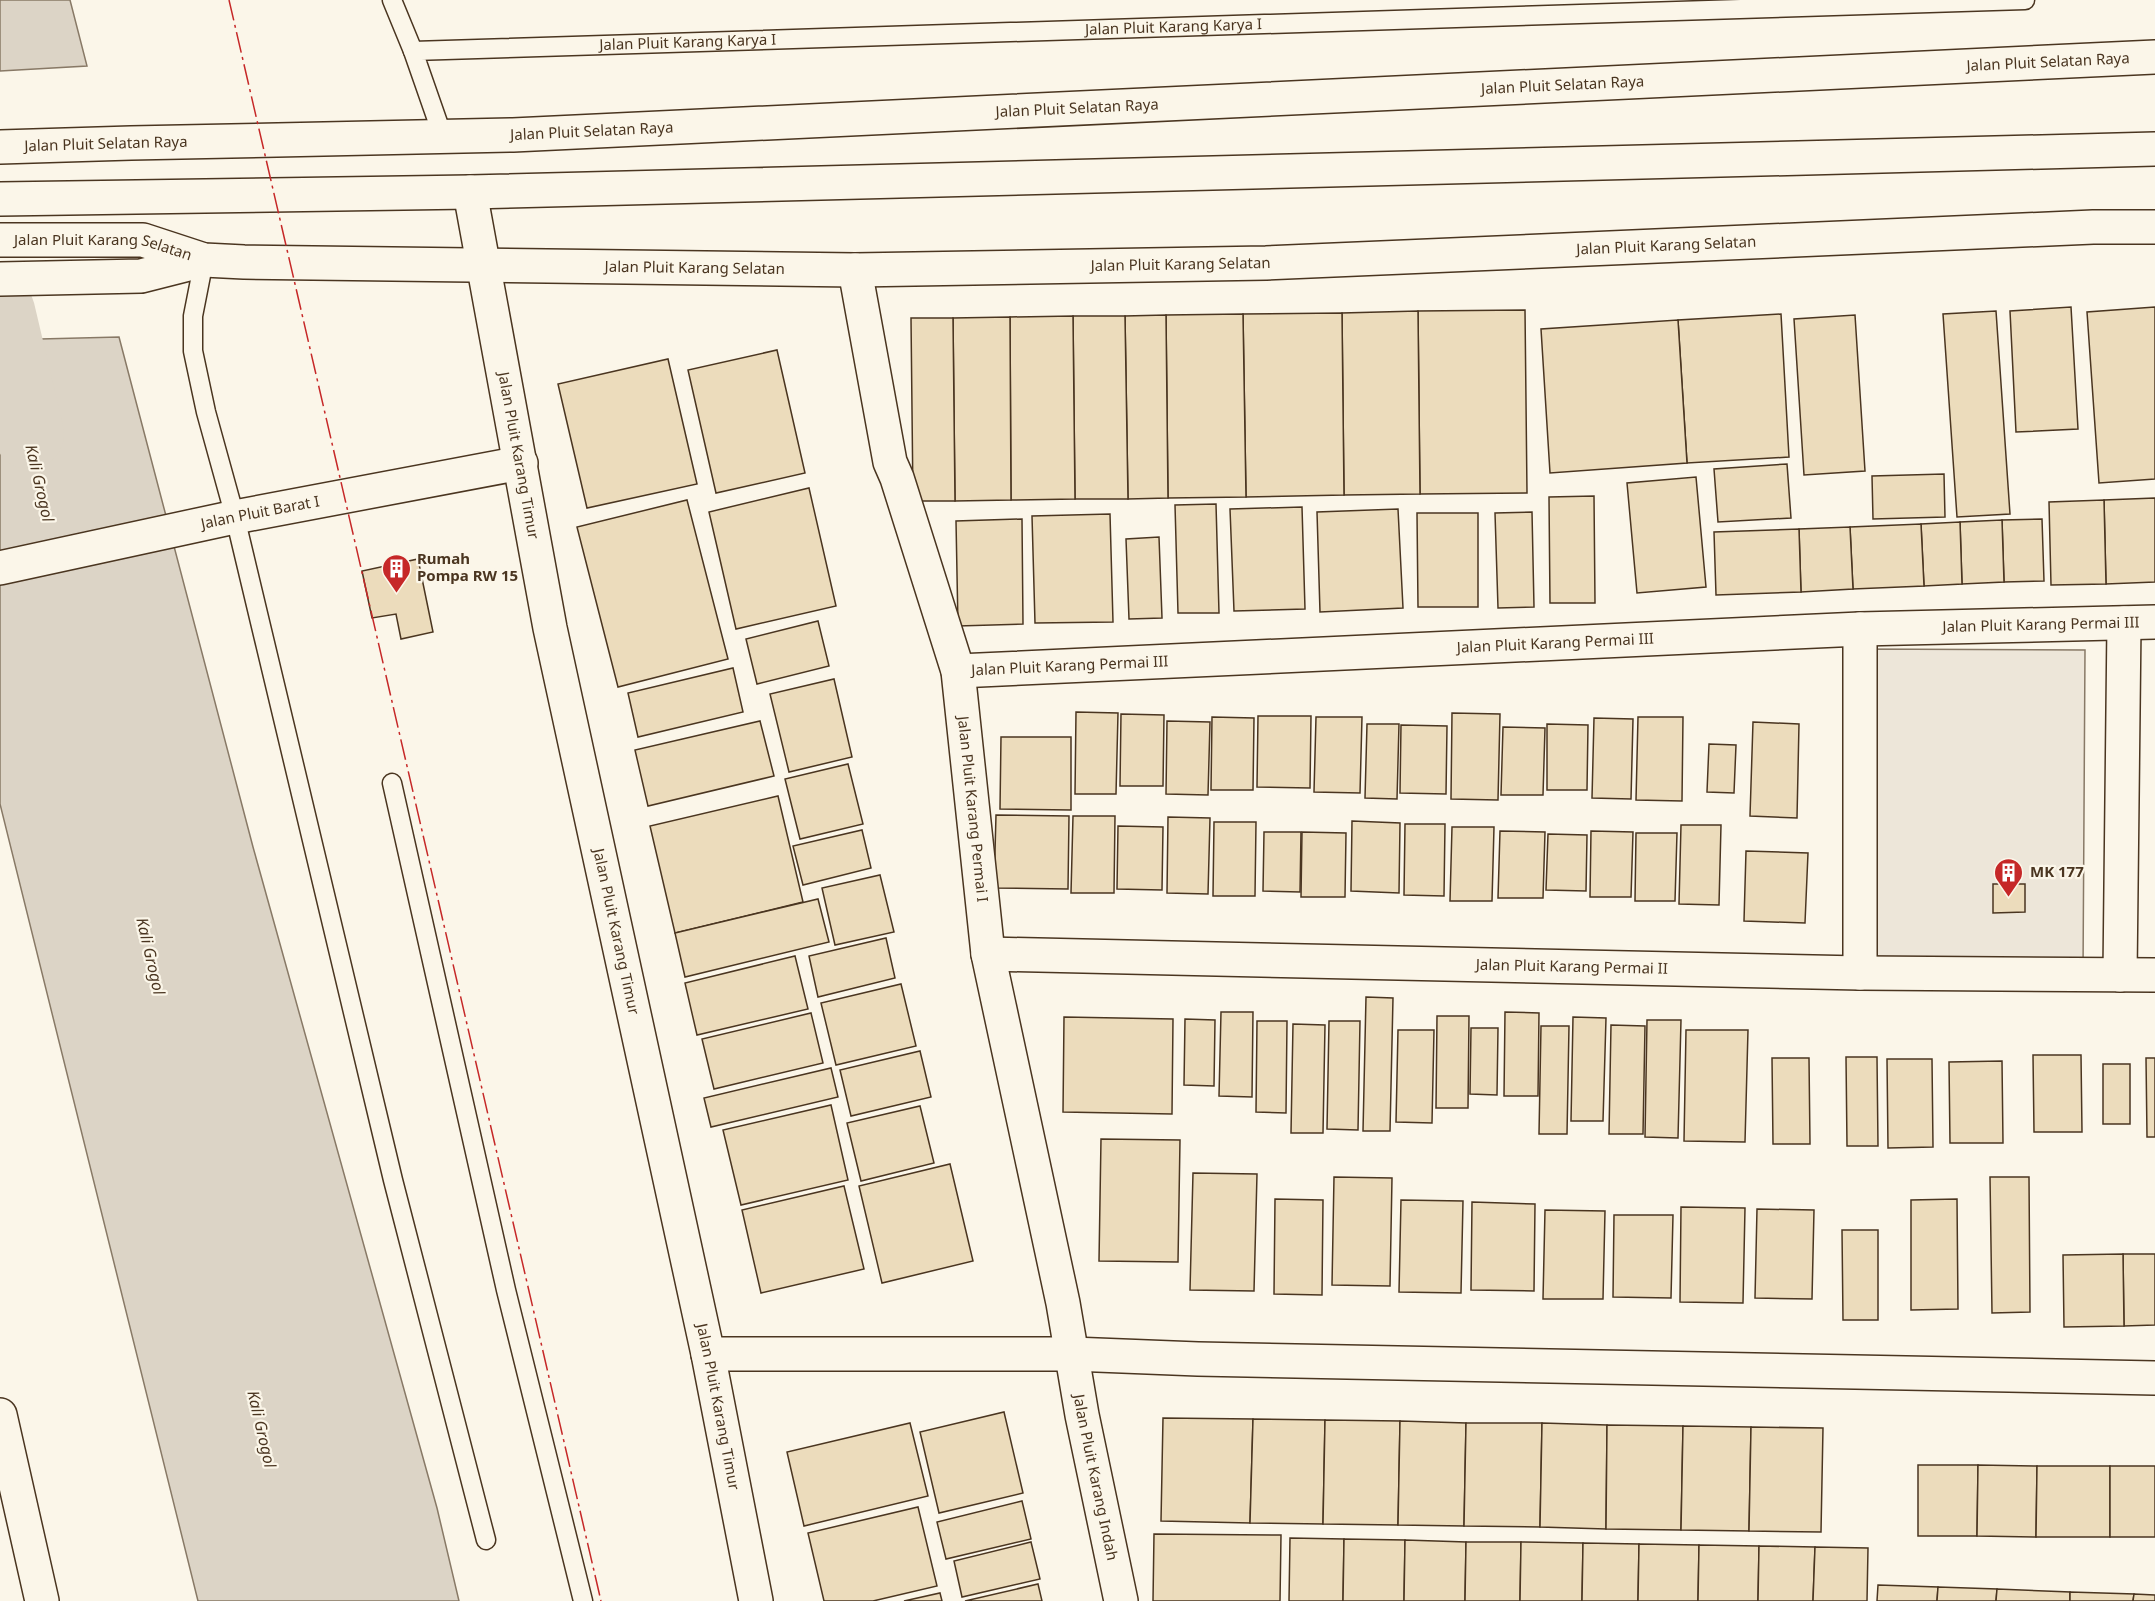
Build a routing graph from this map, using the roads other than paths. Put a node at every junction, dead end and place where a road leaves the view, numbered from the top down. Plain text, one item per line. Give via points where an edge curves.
1 (392, 0) edge
2 (2025, 0) edge
3 (413, 51) junction
4 (2155, 57) edge
5 (443, 137) junction
6 (0, 147) edge
7 (2155, 149) edge
8 (470, 192) junction
9 (0, 199) edge
10 (2155, 227) edge
11 (0, 240) edge
12 (204, 260) junction
13 (482, 263) junction
14 (855, 270) junction
15 (0, 279) edge
16 (521, 463) junction
17 (235, 518) junction
18 (0, 568) edge
19 (2139, 623) edge
20 (1860, 629) junction
21 (958, 671) junction
22 (392, 783) dead end
23 (988, 954) junction
24 (1860, 973) junction
25 (2120, 975) junction
26 (2155, 975) edge
27 (708, 1354) junction
28 (1072, 1354) junction
29 (2155, 1378) edge
30 (0, 1415) edge
31 (486, 1540) dead end
32 (42, 1601) edge
33 (583, 1601) edge
34 (755, 1601) edge
35 (1120, 1601) edge

1 - 3 lane
2 - 3 lane, Jalan Pluit Karang Karya I
3 - 5 lane
4 - 5 street, Jalan Pluit Selatan Raya
5 - 6 street, Jalan Pluit Selatan Raya
7 - 8 street
8 - 9 street
8 - 13 street, Jalan Pluit Karang Timur
10 - 14 street, Jalan Pluit Karang Selatan via 1266,263
11 - 12 street, Jalan Pluit Karang Selatan via 143,240
12 - 13 street, Jalan Pluit Karang Selatan
12 - 15 street, Jalan Pluit Karang Selatan via 141,276
12 - 17 lane via 193,315 194,351
13 - 14 street, Jalan Pluit Karang Selatan
13 - 16 street, Jalan Pluit Karang Timur
14 - 21 street, Jalan Pluit Karang Permai I via 890,462
16 - 17 street, Jalan Pluit Barat I
16 - 27 street, Jalan Pluit Karang Timur via 550,628
17 - 18 street, Jalan Pluit Barat I
17 - 31 lane via 393,1180
19 - 20 street, Jalan Pluit Karang Permai III
19 - 25 street
20 - 21 street, Jalan Pluit Karang Permai III
20 - 24 street
21 - 23 street, Jalan Pluit Karang Permai I
22 - 33 lane via 503,1278
23 - 24 street, Jalan Pluit Karang Permai II
23 - 28 street, Jalan Pluit Karang Permai I
24 - 25 street, Jalan Pluit Karang Permai II
25 - 26 street, Jalan Pluit Karang Permai II
27 - 28 street
27 - 34 street, Jalan Pluit Karang Timur
28 - 29 street
28 - 35 street, Jalan Pluit Karang Indah
30 - 32 street

